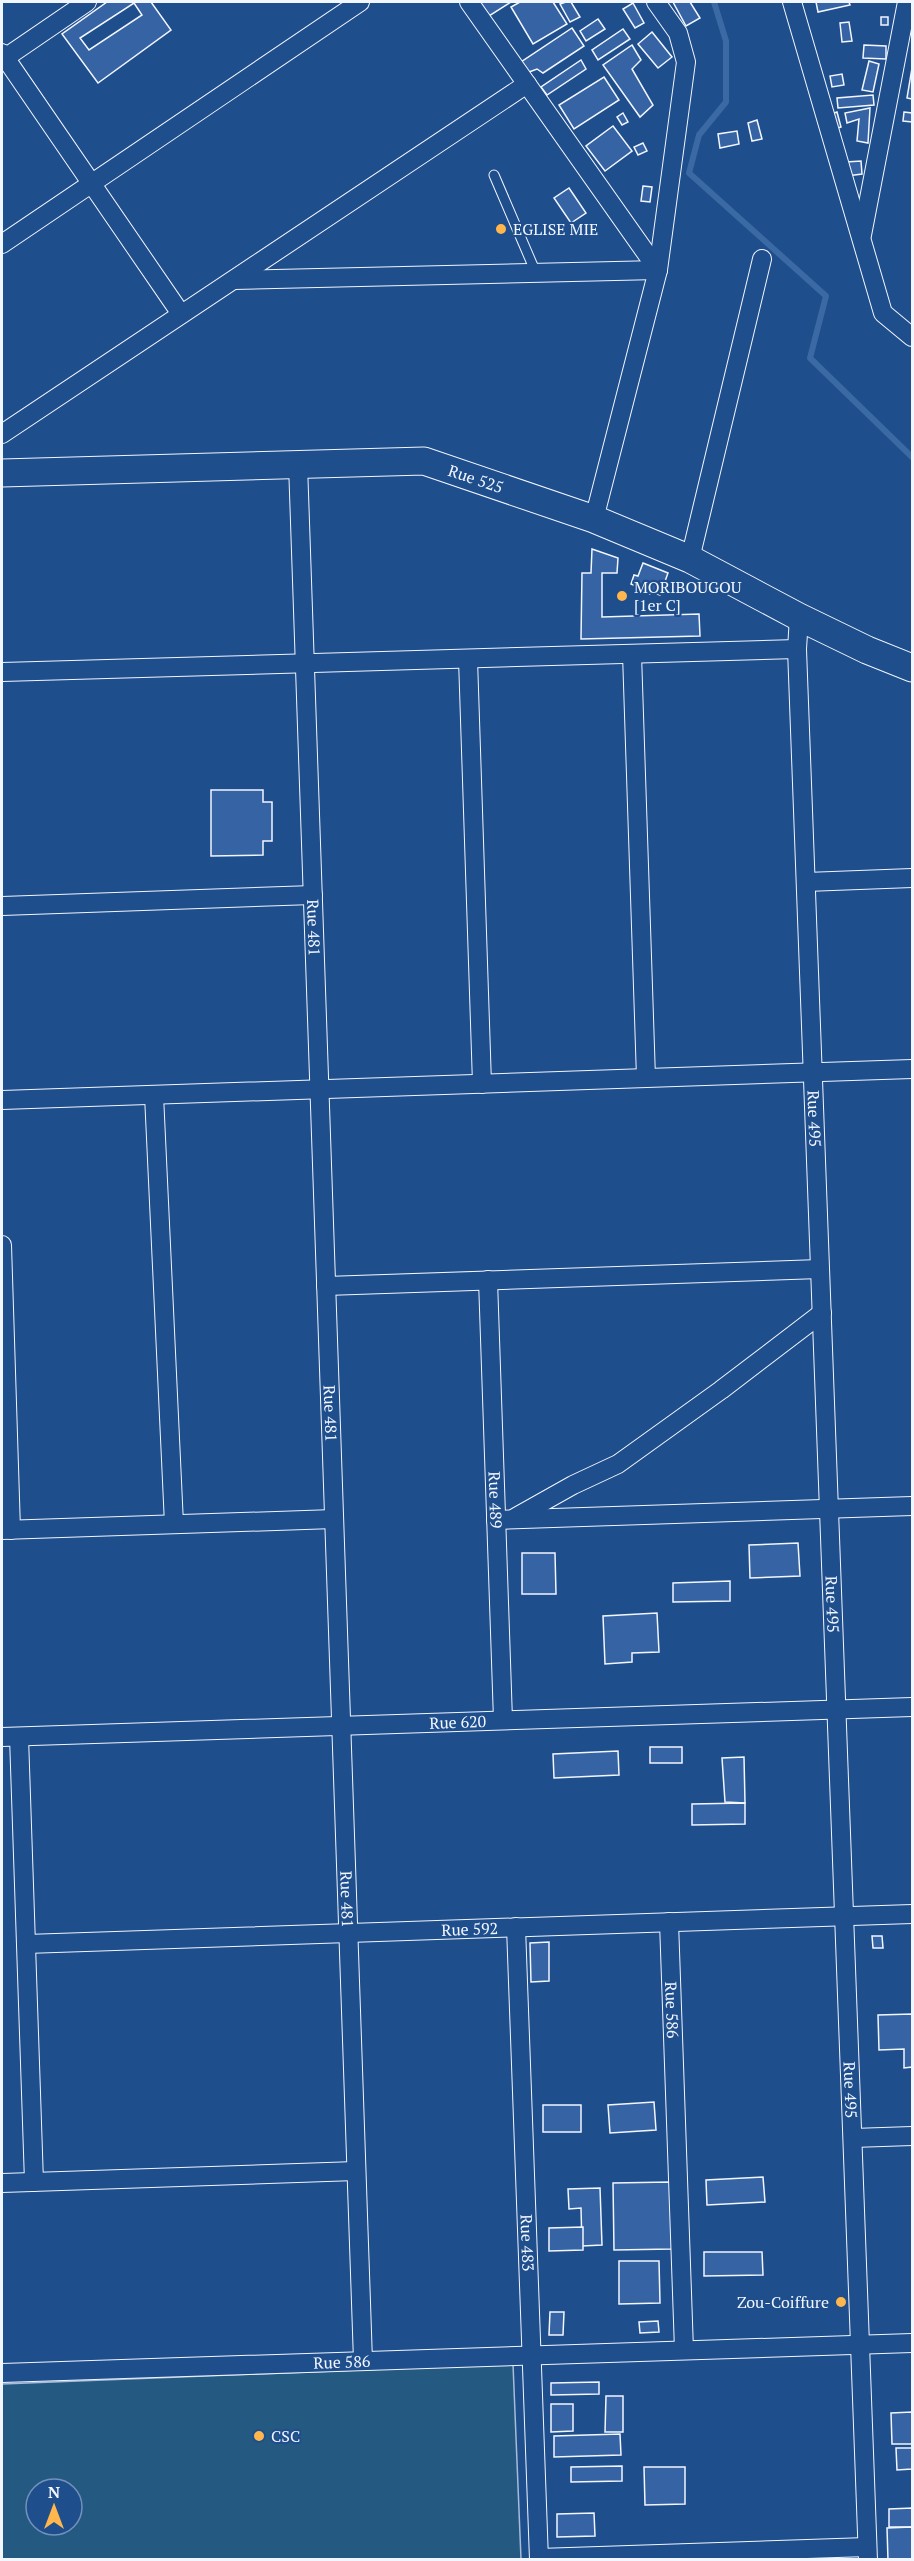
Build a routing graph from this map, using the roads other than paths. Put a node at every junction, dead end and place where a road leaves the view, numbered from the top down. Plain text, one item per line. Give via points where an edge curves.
1 (87, 2) edge
2 (360, 2) edge
3 (469, 2) edge
4 (656, 2) edge
5 (792, 2) edge
6 (907, 2) edge
7 (3, 57) edge
8 (526, 84) junction
9 (494, 175) dead end
10 (91, 184) junction
11 (861, 238) junction
12 (2, 244) edge
13 (762, 259) dead end
14 (658, 270) junction
15 (536, 273) junction
16 (232, 280) junction
17 (181, 314) junction
18 (912, 337) edge
19 (2, 434) edge
20 (298, 464) junction
21 (2, 473) edge
22 (594, 519) junction
23 (690, 559) junction
24 (799, 617) junction
25 (798, 649) junction
26 (632, 654) junction
27 (468, 659) junction
28 (305, 663) junction
29 (912, 668) edge
30 (2, 672) edge
31 (912, 878) edge
32 (806, 882) junction
33 (313, 895) junction
34 (2, 906) edge
35 (912, 1069) edge
36 (813, 1073) junction
37 (646, 1078) junction
38 (482, 1084) junction
39 (320, 1089) junction
40 (154, 1095) junction
41 (2, 1100) edge
42 (2, 1245) edge
43 (820, 1269) junction
44 (488, 1280) junction
45 (326, 1286) junction
46 (822, 1313) junction
47 (912, 1506) edge
48 (829, 1509) junction
49 (334, 1518) junction
50 (504, 1519) junction
51 (174, 1524) junction
52 (6, 1530) edge
53 (912, 1707) edge
54 (837, 1709) junction
55 (503, 1720) junction
56 (341, 1726) junction
57 (10, 1737) edge
58 (912, 1914) edge
59 (844, 1916) junction
60 (669, 1922) junction
61 (516, 1927) junction
62 (348, 1933) junction
63 (26, 1944) junction
64 (912, 2136) edge
65 (853, 2138) junction
66 (356, 2171) junction
67 (34, 2181) junction
68 (2, 2183) edge
69 (912, 2343) edge
70 (860, 2344) junction
71 (684, 2350) junction
72 (532, 2356) junction
73 (363, 2361) junction
74 (2, 2373) edge
75 (868, 2553) edge
76 (698, 2556) edge
77 (539, 2559) edge

1 - 7 street
2 - 10 street
3 - 8 street
4 - 14 street via 678,33 686,62
5 - 11 street
6 - 11 street
7 - 10 street
8 - 14 street
8 - 16 street
9 - 15 lane
10 - 12 street
10 - 17 street
11 - 18 street via 883,313
13 - 23 street
14 - 15 street
14 - 22 street
15 - 16 street
16 - 17 street
17 - 19 street
20 - 21 main road, Rue 525
20 - 22 main road, Rue 525 via 423,460
20 - 28 street, Rue 481
22 - 23 main road, Rue 525
23 - 24 main road, Rue 525
24 - 25 street, Rue 495
24 - 29 main road, Rue 525
25 - 26 street
25 - 32 street, Rue 495
26 - 27 street
26 - 37 street
27 - 28 street
27 - 38 street
28 - 30 street
28 - 33 street, Rue 481
31 - 32 street
32 - 36 street, Rue 495
33 - 34 street
33 - 39 street, Rue 481
35 - 36 street
36 - 37 street
36 - 43 street, Rue 495
37 - 38 street
38 - 39 street
39 - 40 street
39 - 45 street, Rue 481
40 - 41 street
40 - 51 street
42 - 52 street
43 - 44 street
43 - 46 street, Rue 495
44 - 45 street
44 - 50 street, Rue 489
45 - 49 street, Rue 481
46 - 48 street, Rue 495
46 - 50 street via 618,1464
47 - 48 street
48 - 50 street
48 - 54 street, Rue 495
49 - 51 street
49 - 56 street, Rue 481
50 - 55 street, Rue 489
51 - 52 street
53 - 54 street, Rue 620
54 - 55 street, Rue 620
54 - 59 street, Rue 495
55 - 56 street, Rue 620
56 - 57 street, Rue 620
56 - 62 street, Rue 481
57 - 63 street
58 - 59 street, Rue 592
59 - 60 street, Rue 592
59 - 65 street, Rue 495
60 - 61 street, Rue 592
60 - 71 street, Rue 586
61 - 62 street, Rue 592
61 - 72 street, Rue 483
62 - 63 street, Rue 592
62 - 66 street, Rue 481
63 - 67 street
64 - 65 street
65 - 70 street, Rue 495
66 - 67 street
66 - 73 street, Rue 481
67 - 68 street
69 - 70 street, Rue 586
70 - 71 street, Rue 586
70 - 75 street, Rue 495
71 - 72 street, Rue 586
72 - 73 street, Rue 586
72 - 77 street, Rue 483
73 - 74 street, Rue 586
75 - 76 street
76 - 77 street

